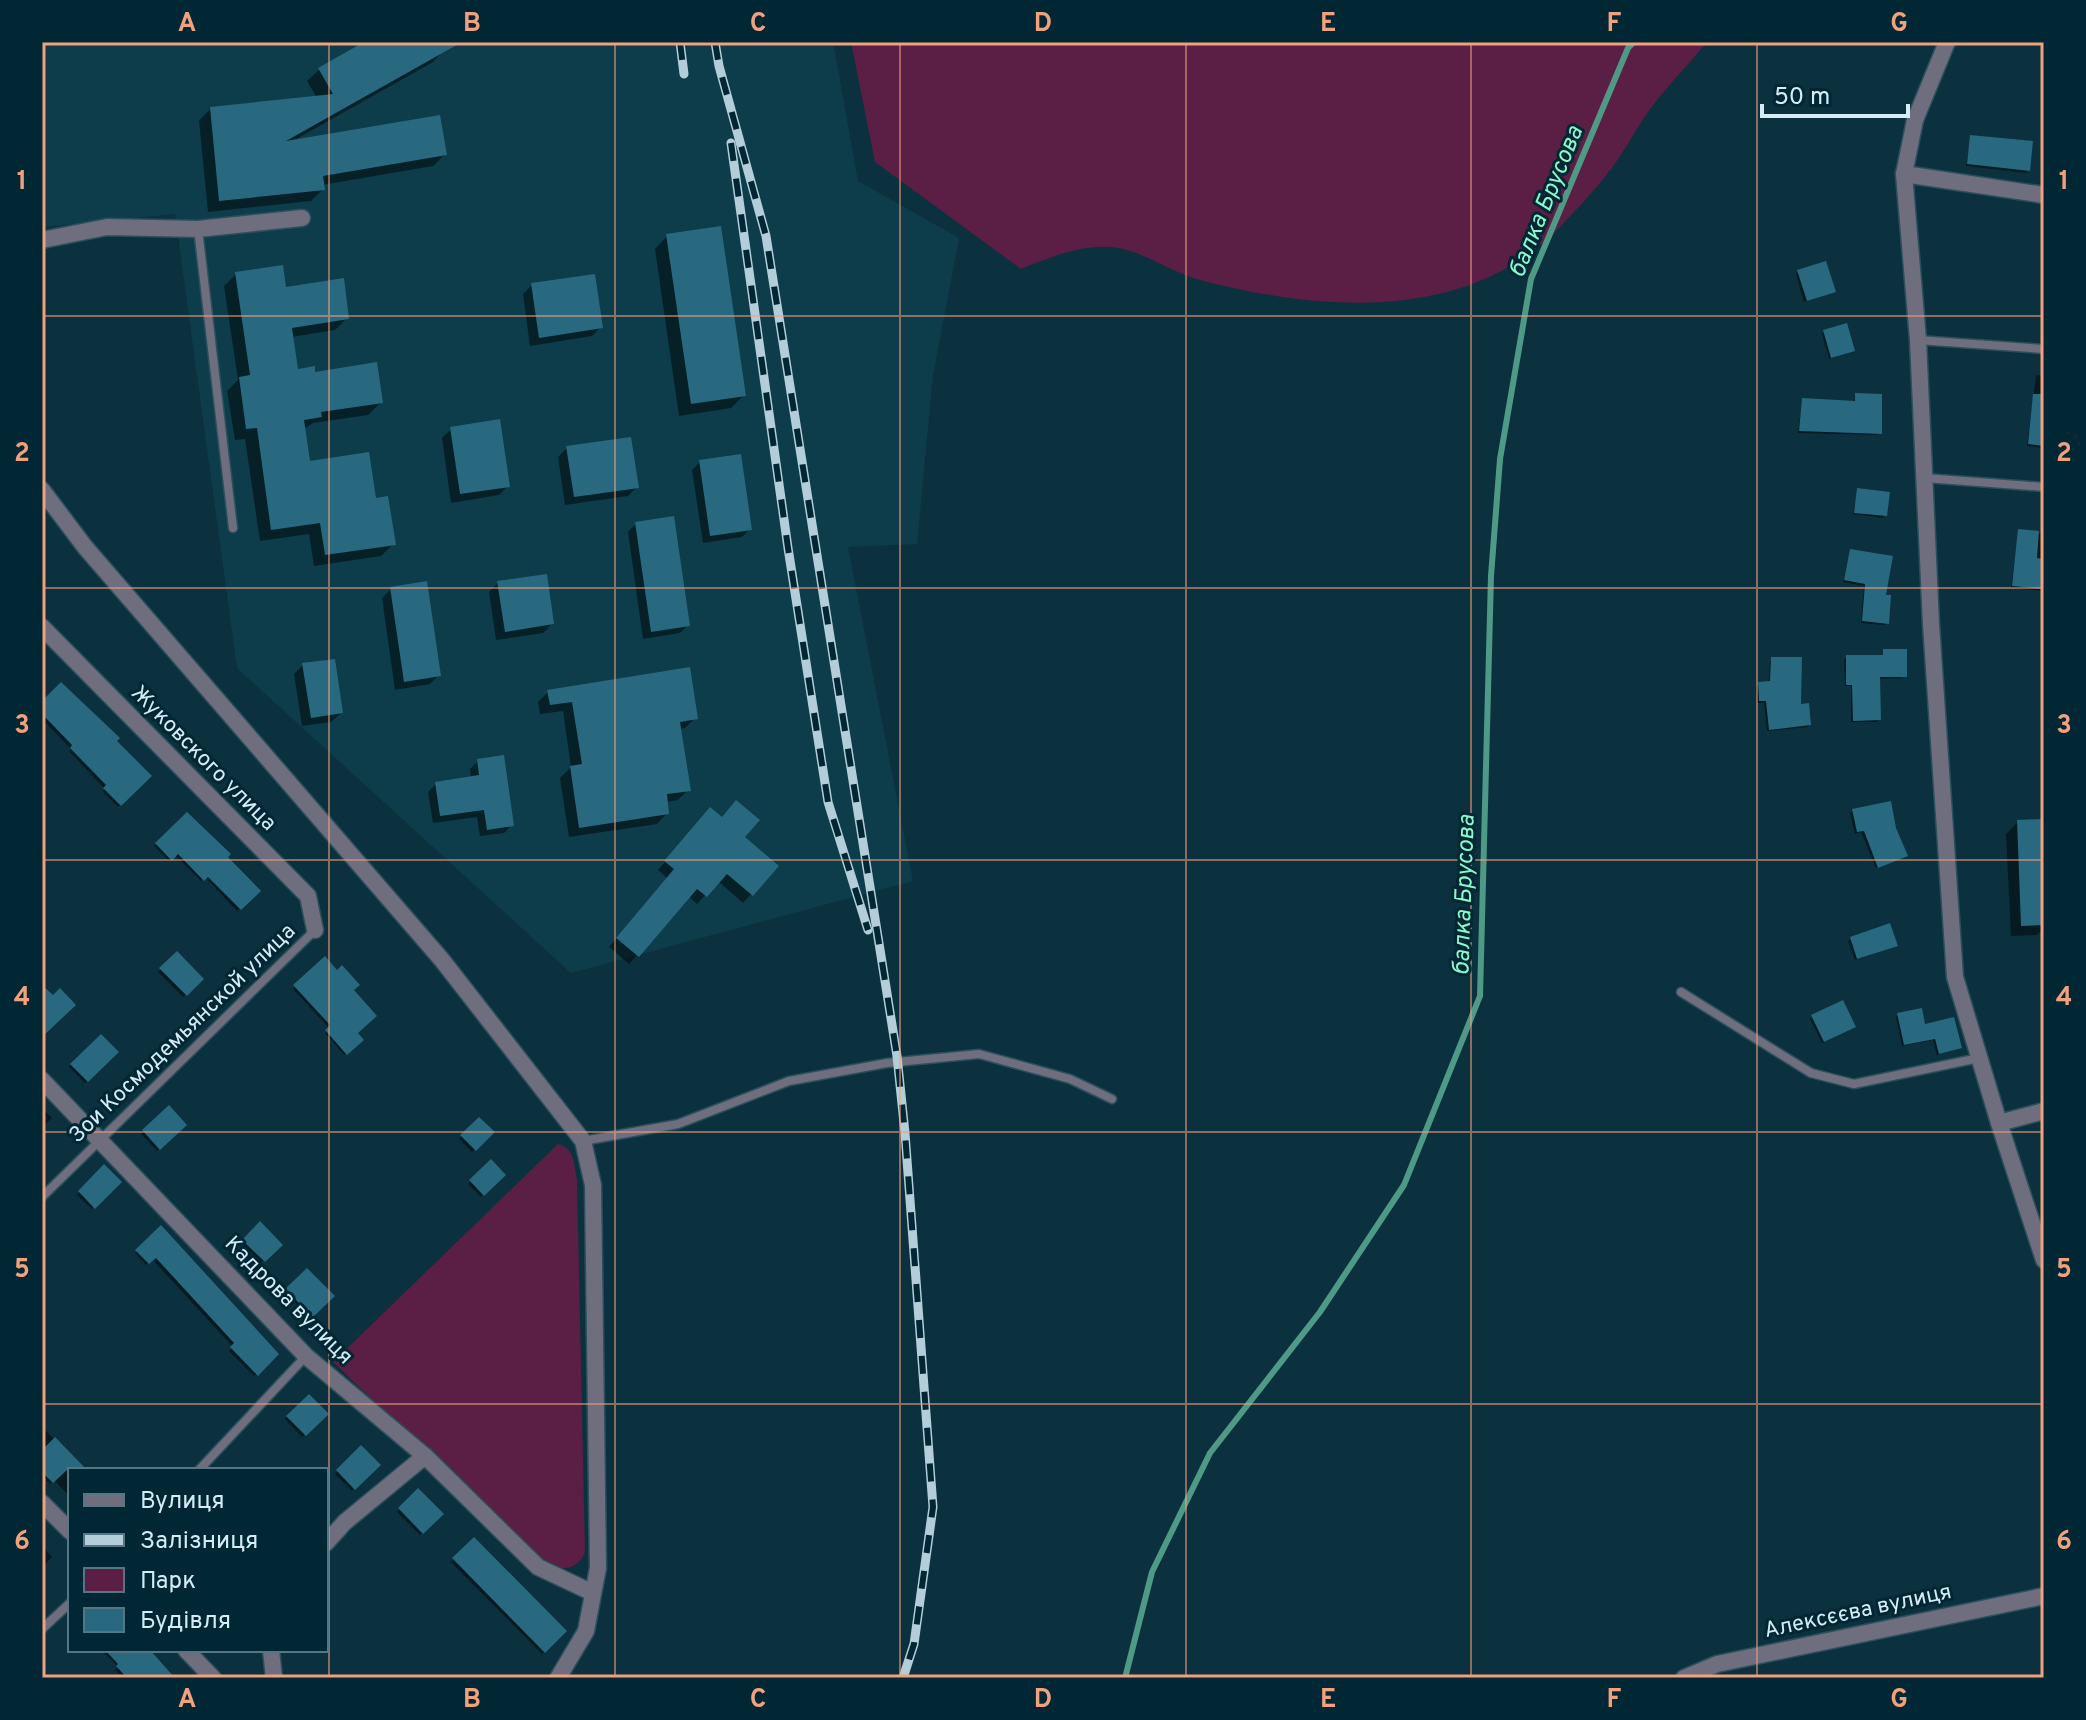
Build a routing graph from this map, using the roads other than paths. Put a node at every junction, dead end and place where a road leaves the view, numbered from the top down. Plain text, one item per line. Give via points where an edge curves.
1 (1947, 42) edge
2 (1904, 174) junction
3 (2044, 195) edge
4 (302, 218) dead end
5 (198, 229) junction
6 (42, 240) edge
7 (1918, 340) junction
8 (2044, 349) edge
9 (1924, 478) junction
10 (2044, 487) edge
11 (42, 490) edge
12 (233, 528) dead end
13 (42, 627) edge
14 (315, 930) joint
15 (1681, 992) dead end
16 (1979, 1058) junction
17 (42, 1080) edge
18 (1112, 1099) dead end
19 (2044, 1111) edge
20 (1999, 1123) junction
21 (100, 1140) junction
22 (583, 1141) junction
23 (42, 1197) edge
24 (2044, 1260) edge
25 (306, 1356) junction
26 (425, 1456) junction
27 (201, 1468) edge
28 (42, 1503) edge
29 (68, 1529) edge
30 (328, 1541) edge
31 (593, 1593) junction
32 (2044, 1596) edge
33 (68, 1605) edge
34 (42, 1629) edge
35 (188, 1652) edge
36 (271, 1652) edge
37 (213, 1678) edge
38 (274, 1678) edge
39 (558, 1678) edge
40 (1684, 1678) edge

1 - 2 street via 1915,120
2 - 3 street
2 - 7 street
4 - 5 street
5 - 6 street via 107,227
5 - 12 lane
7 - 8 lane
7 - 9 street
9 - 10 lane
9 - 16 street via 1955,977
11 - 22 street via 85,547 442,960
13 - 14 street, Жуковского улица via 308,896
14 - 21 lane, Зои Космодемьянской улица
15 - 16 lane via 1811,1073 1854,1084
16 - 20 street
17 - 21 street, Кадрова вулиця
18 - 22 lane via 1070,1079 979,1054 887,1063 789,1081 678,1124
19 - 20 street
20 - 24 street
21 - 23 lane, Зои Космодемьянской улица
21 - 25 street, Кадрова вулиця
22 - 31 street via 593,1185 598,1568
25 - 26 street, Кадрова вулиця
25 - 27 lane
26 - 30 street
26 - 31 street, Кадрова вулиця via 538,1567
28 - 29 street
31 - 39 street via 586,1631
32 - 40 street, Алексєєва вулиця via 1717,1664
33 - 34 lane
35 - 37 street
36 - 38 street

